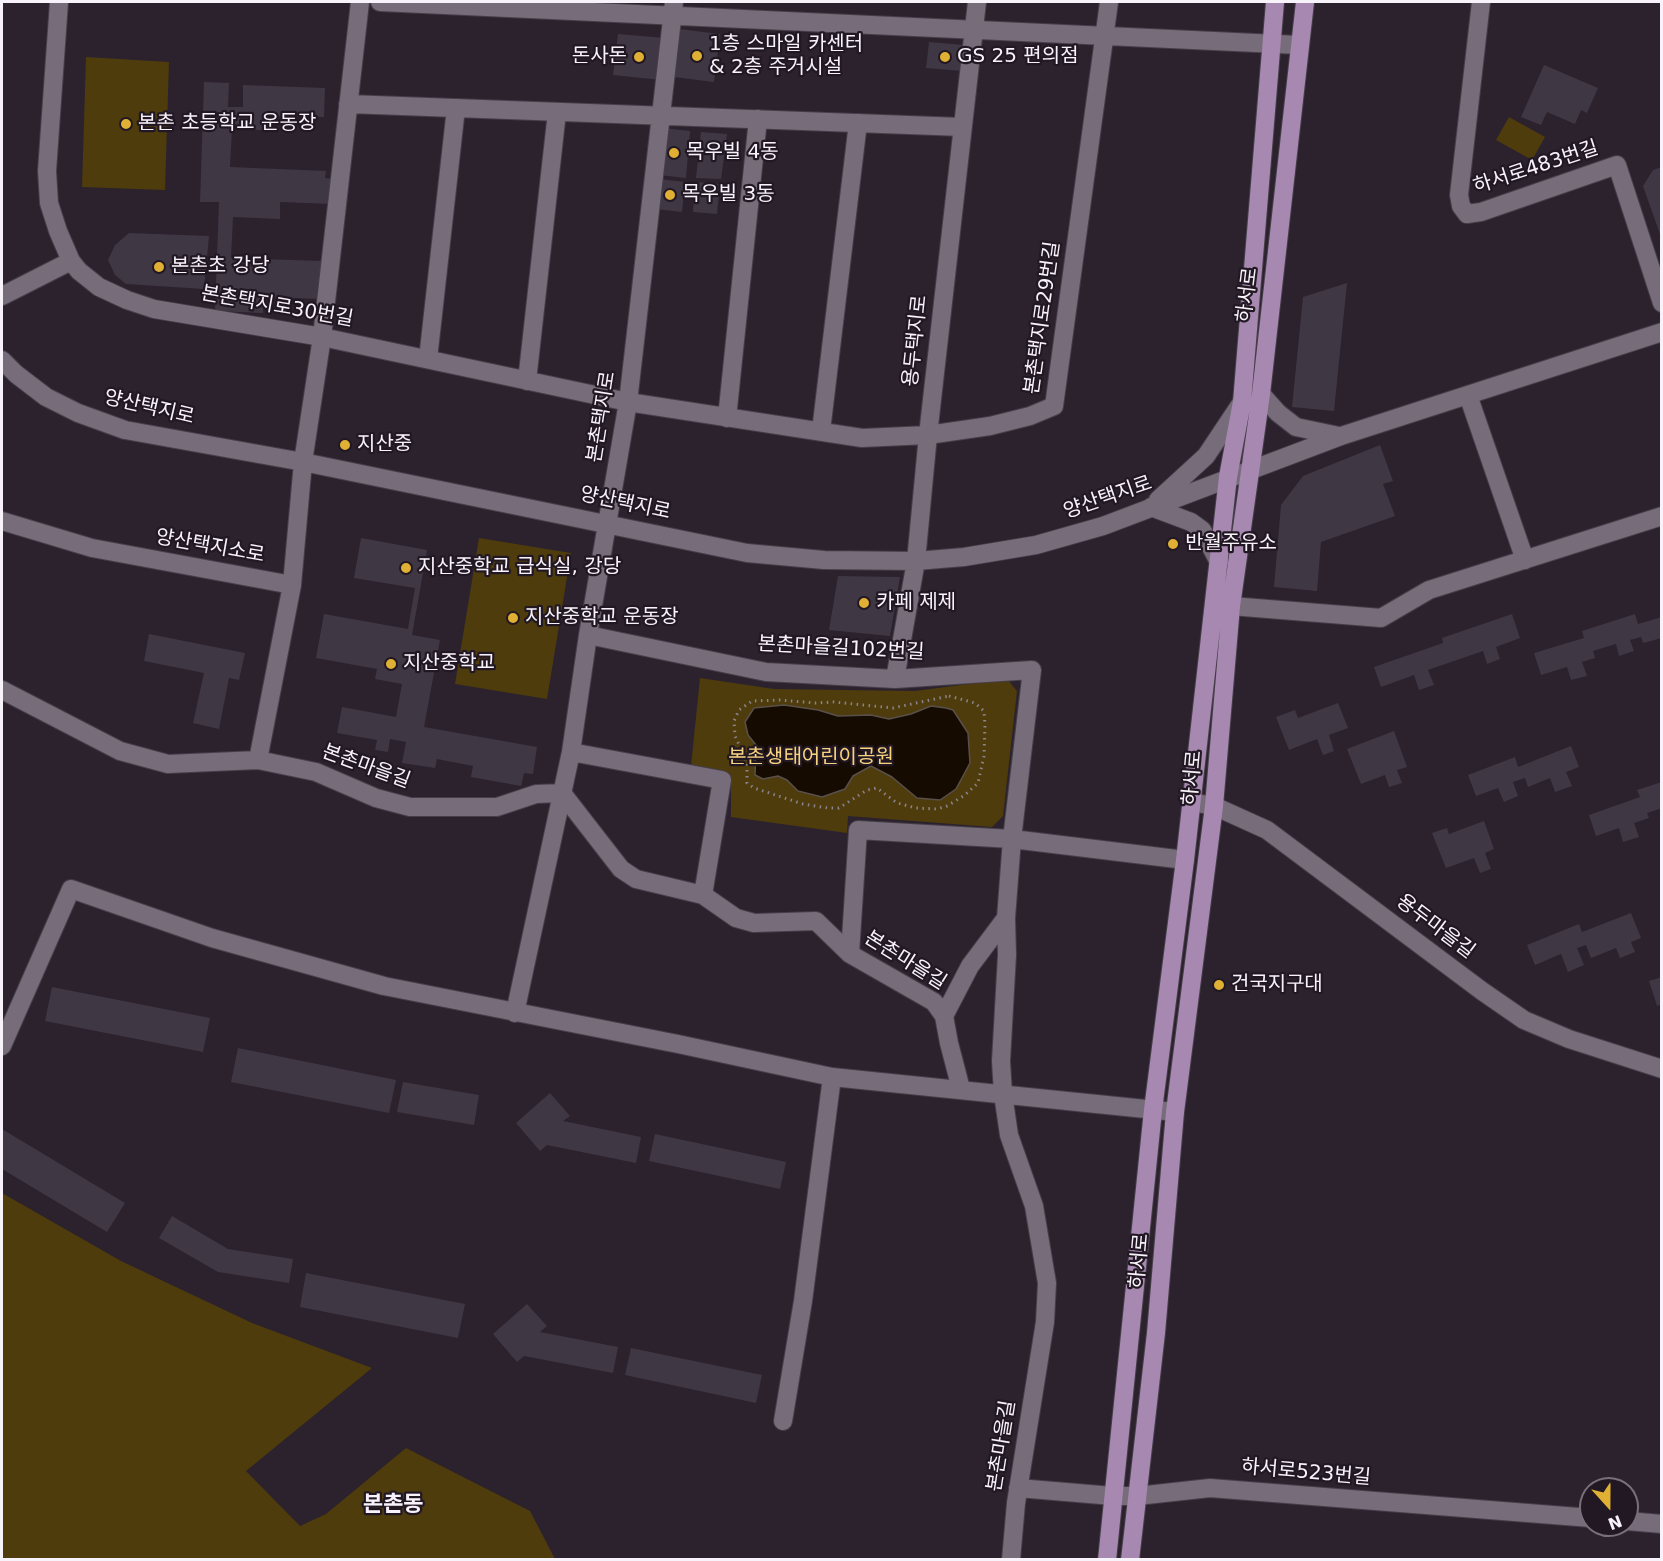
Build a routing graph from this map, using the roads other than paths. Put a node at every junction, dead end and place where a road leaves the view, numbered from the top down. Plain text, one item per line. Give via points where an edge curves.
1 (59, 2) edge
2 (360, 2) edge
3 (380, 2) edge
4 (418, 2) edge
5 (977, 2) edge
6 (1108, 2) edge
7 (1275, 2) edge
8 (1305, 2) edge
9 (1481, 2) edge
10 (673, 8) edge
11 (975, 29) junction
12 (1105, 36) junction
13 (1271, 44) junction
14 (1299, 45) junction
15 (348, 104) junction
16 (456, 108) junction
17 (557, 112) junction
18 (662, 116) junction
19 (758, 119) junction
20 (858, 123) junction
21 (962, 127) junction
22 (71, 261) junction
23 (2, 296) edge
24 (1662, 303) edge
25 (1662, 332) edge
26 (322, 337) junction
27 (428, 358) junction
28 (2, 360) edge
29 (527, 381) junction
30 (1261, 394) junction
31 (1468, 395) junction
32 (628, 402) junction
33 (1242, 402) junction
34 (727, 418) junction
35 (821, 431) junction
36 (928, 435) junction
37 (1341, 436) junction
38 (303, 462) junction
39 (1251, 469) junction
40 (1228, 477) junction
41 (1151, 507) junction
42 (1662, 516) edge
43 (2, 521) edge
44 (608, 524) junction
45 (1525, 560) junction
46 (916, 561) junction
47 (1219, 562) junction
48 (292, 585) junction
49 (1231, 606) junction
50 (588, 635) junction
51 (895, 679) junction
52 (2, 690) edge
53 (571, 752) junction
54 (258, 760) junction
55 (562, 793) junction
56 (1191, 802) junction
57 (1214, 806) junction
58 (1012, 839) junction
59 (1185, 860) junction
60 (703, 895) junction
61 (1006, 918) junction
62 (850, 954) junction
63 (515, 1013) junction
64 (945, 1016) junction
65 (2, 1046) edge
66 (1662, 1069) edge
67 (832, 1077) junction
68 (962, 1089) junction
69 (1002, 1094) junction
70 (1153, 1110) junction
71 (1175, 1112) junction
72 (783, 1422) dead end
73 (1018, 1488) junction
74 (1113, 1496) junction
75 (1137, 1496) junction
76 (1579, 1517) edge
77 (1639, 1522) edge
78 (1662, 1524) edge
79 (1011, 1560) edge
80 (1107, 1560) edge
81 (1130, 1560) edge

1 - 22 street, 본촌택지로30번길 via 47,171 49,203
2 - 15 street, 양산택지소로
3 - 4 street
4 - 10 street
5 - 11 street, 용두택지로
6 - 12 street, 본촌택지로29번길
7 - 13 main road, 하서로
8 - 14 main road, 하서로
9 - 24 street, 하서로483번길 via 1459,195 1461,206 1467,214 1480,212 1617,165
10 - 11 street
10 - 18 street, 본촌택지로
11 - 12 street
11 - 21 street, 용두택지로
12 - 13 street
12 - 36 street, 본촌택지로29번길 via 1054,406 1030,417
13 - 14 street
13 - 33 main road, 하서로
14 - 30 main road, 하서로
15 - 16 street
15 - 26 street, 양산택지소로
16 - 17 street
16 - 27 street
17 - 18 street
17 - 29 street
18 - 19 street
18 - 32 street, 본촌택지로
19 - 20 street
19 - 34 street
20 - 21 street
20 - 35 street
21 - 36 street, 용두택지로
22 - 23 street
22 - 26 street, 본촌택지로30번길 via 99,287 154,309
25 - 31 street
26 - 27 street, 본촌택지로30번길
26 - 38 street, 양산택지소로
27 - 29 street, 본촌택지로30번길
28 - 38 street, 양산택지로 via 46,397 125,430
29 - 32 street, 본촌택지로30번길
30 - 37 street via 1296,427
30 - 39 main road, 하서로
31 - 37 street
31 - 45 street
32 - 34 street, 본촌택지로29번길
32 - 44 street, 본촌택지로
33 - 40 main road, 하서로
33 - 41 street via 1206,456
34 - 35 street, 본촌택지로29번길
35 - 36 street, 본촌택지로29번길 via 862,438
36 - 46 street, 용두택지로
37 - 39 street
38 - 44 street, 양산택지로
38 - 48 street, 양산택지소로
39 - 40 street, 양산택지로
39 - 49 main road, 하서로
40 - 41 street, 양산택지로
40 - 47 main road, 하서로
41 - 46 street, 양산택지로 via 1036,545
41 - 47 street via 1191,522 1202,531
42 - 45 street
43 - 48 street, 양산택지소로 via 92,548
44 - 46 street, 양산택지로 via 747,553 824,560
44 - 50 street, 본촌택지로
45 - 49 street via 1429,590 1381,618
46 - 51 street, 용두택지로
47 - 56 main road, 하서로
48 - 54 street
49 - 57 main road, 하서로
50 - 51 street, 본촌마을길102번길 via 766,672
50 - 53 street, 본촌택지로
51 - 58 street, 본촌마을길102번길 via 1032,670
52 - 54 street, 본촌마을길 via 120,751 168,764
53 - 55 street, 본촌택지로
53 - 60 street via 722,780
54 - 55 street, 본촌마을길 via 316,772 376,798 410,807 497,807 536,794
55 - 60 street, 본촌마을길 via 621,868 636,879
55 - 63 street, 본촌택지로
56 - 57 street, 용두마을길
56 - 59 main road, 하서로
57 - 66 street, 용두마을길 via 1267,830 1524,1020
57 - 71 main road, 하서로
58 - 59 street
58 - 61 street, 본촌마을길102번길
58 - 62 street via 858,830
59 - 70 main road, 하서로
60 - 62 street, 본촌마을길 via 736,918 754,923 816,921
61 - 64 street via 970,966
61 - 69 street, 본촌마을길102번길
62 - 64 street, 본촌마을길 via 934,1002
63 - 65 street via 384,986 212,938 71,889
63 - 67 street
64 - 68 street, 본촌마을길
67 - 68 street
67 - 72 street
68 - 69 street
69 - 70 street
69 - 73 street, 본촌마을길 via 1009,1135 1034,1206 1047,1283 1045,1322
70 - 71 street
70 - 74 main road, 하서로
71 - 75 main road, 하서로
73 - 74 street, 하서로523번길
73 - 79 street, 본촌마을길
74 - 75 street, 하서로523번길
74 - 80 main road, 하서로
75 - 76 street, 하서로523번길 via 1210,1488
75 - 81 main road, 하서로
77 - 78 street

